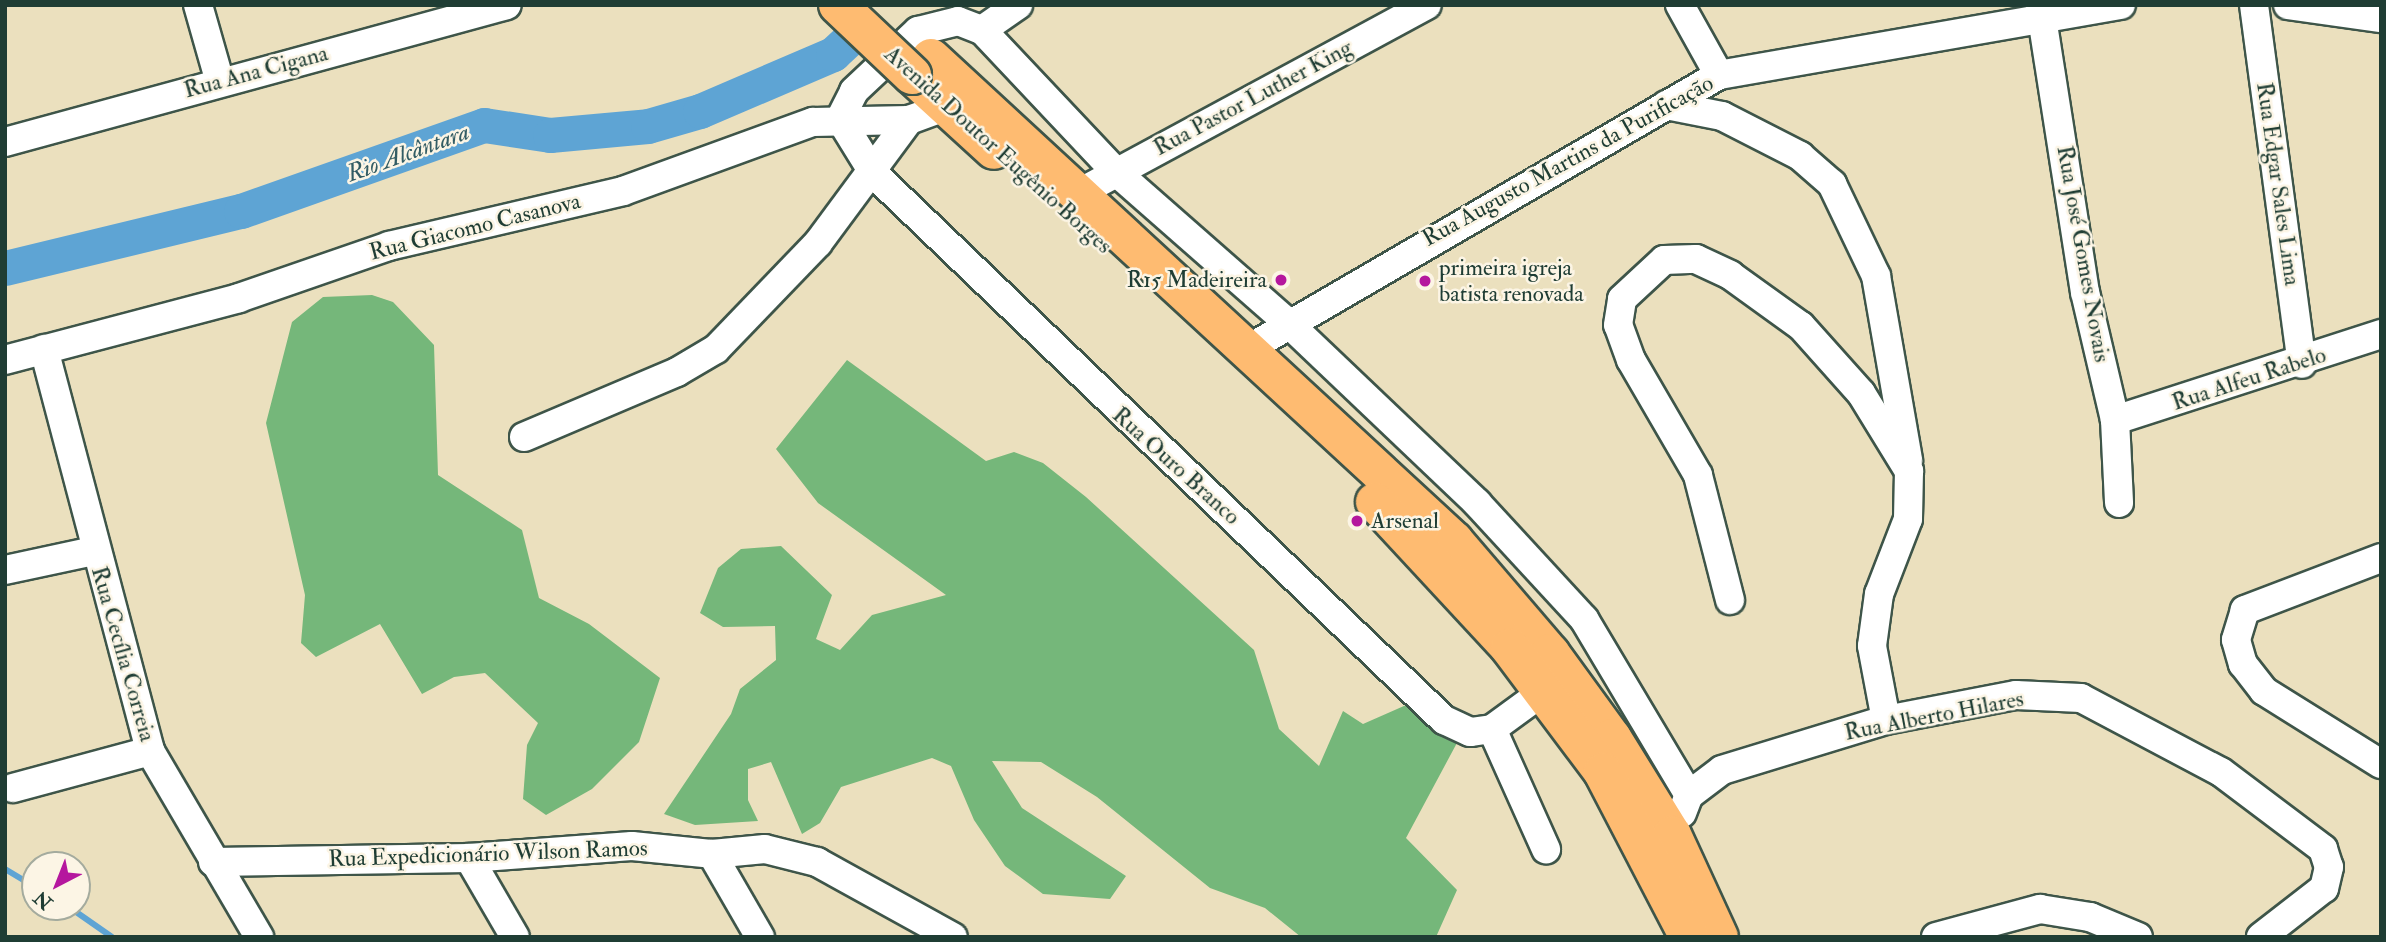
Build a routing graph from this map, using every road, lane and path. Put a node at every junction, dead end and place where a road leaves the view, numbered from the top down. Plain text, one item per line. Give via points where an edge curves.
1 (198, 5) edge
2 (507, 5) edge
3 (838, 5) edge
4 (876, 5) edge
5 (1018, 5) edge
6 (1427, 5) edge
7 (1680, 5) edge
8 (2121, 5) edge
9 (2254, 5) edge
10 (2288, 5) edge
11 (2041, 10) edge
12 (414, 17) edge
13 (2381, 18) edge
14 (982, 30) junction
15 (921, 67) junction
16 (1719, 75) junction
17 (220, 82) junction
18 (1666, 105) junction
19 (927, 113) junction
20 (840, 119) junction
21 (5, 142) edge
22 (1115, 171) junction
23 (874, 174) junction
24 (1081, 192) junction
25 (1286, 321) junction
26 (2381, 334) edge
27 (44, 349) junction
28 (1248, 349) junction
29 (5, 360) edge
30 (2302, 363) junction
31 (2115, 421) junction
32 (524, 437) dead end
33 (1909, 471) junction
34 (1477, 503) junction
35 (2119, 503) dead end
36 (1454, 541) junction
37 (94, 551) junction
38 (2381, 558) edge
39 (5, 570) edge
40 (1730, 600) dead end
41 (1544, 691) junction
42 (1886, 720) junction
43 (1492, 729) junction
44 (150, 751) junction
45 (2381, 764) edge
46 (13, 788) dead end
47 (1689, 795) junction
48 (1672, 835) junction
49 (1546, 849) dead end
50 (712, 854) junction
51 (469, 858) junction
52 (213, 862) junction
53 (1944, 936) edge
54 (259, 937) edge
55 (514, 937) edge
56 (760, 937) edge
57 (953, 937) edge
58 (1689, 937) edge
59 (1719, 937) edge
60 (2138, 937) edge
61 (2261, 937) edge

1 - 17 street
2 - 12 street, Rua Ana Cigana
3 - 15 highway, Avenida Doutor Eugênio Borges, bridge
4 - 15 highway, Avenida Doutor Eugênio Borges
5 - 14 street
6 - 22 street, Rua Pastor Luther King
7 - 16 street
8 - 11 street, Rua Augusto Martins da Purificação
9 - 30 street, Rua Edgar Sales Lima
10 - 13 street
11 - 16 street, Rua Augusto Martins da Purificação
11 - 31 street, Rua José Gomes Novais via 2085,292
12 - 17 street, Rua Ana Cigana
14 - 20 street via 958,21 918,31 854,91
14 - 22 street
15 - 19 highway, Avenida Doutor Eugênio Borges
15 - 24 highway, Avenida Doutor Eugênio Borges
16 - 18 street, Rua Augusto Martins da Purificação
17 - 21 street, Rua Ana Cigana
18 - 25 street, Rua Augusto Martins da Purificação
18 - 33 street via 1723,116 1800,156 1832,184 1876,276
19 - 20 street, Rua Giacomo Casanova
19 - 23 street
19 - 41 highway, Avenida Doutor Eugênio Borges via 1108,248 1445,572
20 - 23 street, Rua Ouro Branco
20 - 27 street, Rua Giacomo Casanova via 768,135 622,191 442,231 239,298
22 - 24 street, Rua Pastor Luther King
22 - 25 street
23 - 32 street via 818,243 716,349 677,372
23 - 43 street, Rua Ouro Branco via 1444,720 1471,732
24 - 28 highway, Avenida Doutor Eugênio Borges
25 - 28 street, Rua Augusto Martins da Purificação
25 - 34 street
26 - 30 street, Rua Alfeu Rabelo
27 - 29 street, Rua Giacomo Casanova
27 - 37 street, Rua Cecília Correia
28 - 36 highway, Avenida Doutor Eugênio Borges
30 - 31 street, Rua Alfeu Rabelo
31 - 35 street, Rua José Gomes Novais
33 - 40 street via 1834,358 1772,304 1696,259 1664,260 1640,276 1622,299 1618,325 1631,360 1698,475
33 - 42 street via 1908,519 1879,594 1872,646
34 - 36 street
34 - 47 street via 1584,620
36 - 48 highway, Avenida Doutor Eugênio Borges via 1550,653
37 - 39 street
37 - 44 street, Rua Cecília Correia
38 - 45 street via 2281,595 2238,619 2243,664 2264,691
41 - 43 street
41 - 58 highway, Avenida Doutor Eugênio Borges via 1603,772
42 - 47 street, Rua Alberto Hilares via 1722,770
42 - 61 street, Rua Alberto Hilares via 2015,695 2081,698 2221,772 2304,831 2323,849 2329,867 2324,888 2309,906
43 - 49 street
44 - 46 street
44 - 52 street, Rua Cecília Correia
47 - 48 street, Rua Alberto Hilares
48 - 59 highway, Avenida Doutor Eugênio Borges
50 - 51 street, Rua Expedicionário Wilson Ramos via 632,846
50 - 56 street
50 - 57 street, Rua Expedicionário Wilson Ramos via 765,849 817,863
51 - 52 street, Rua Expedicionário Wilson Ramos
51 - 55 street
52 - 54 street, Rua Cecília Correia
53 - 60 street via 2040,909 2090,917

